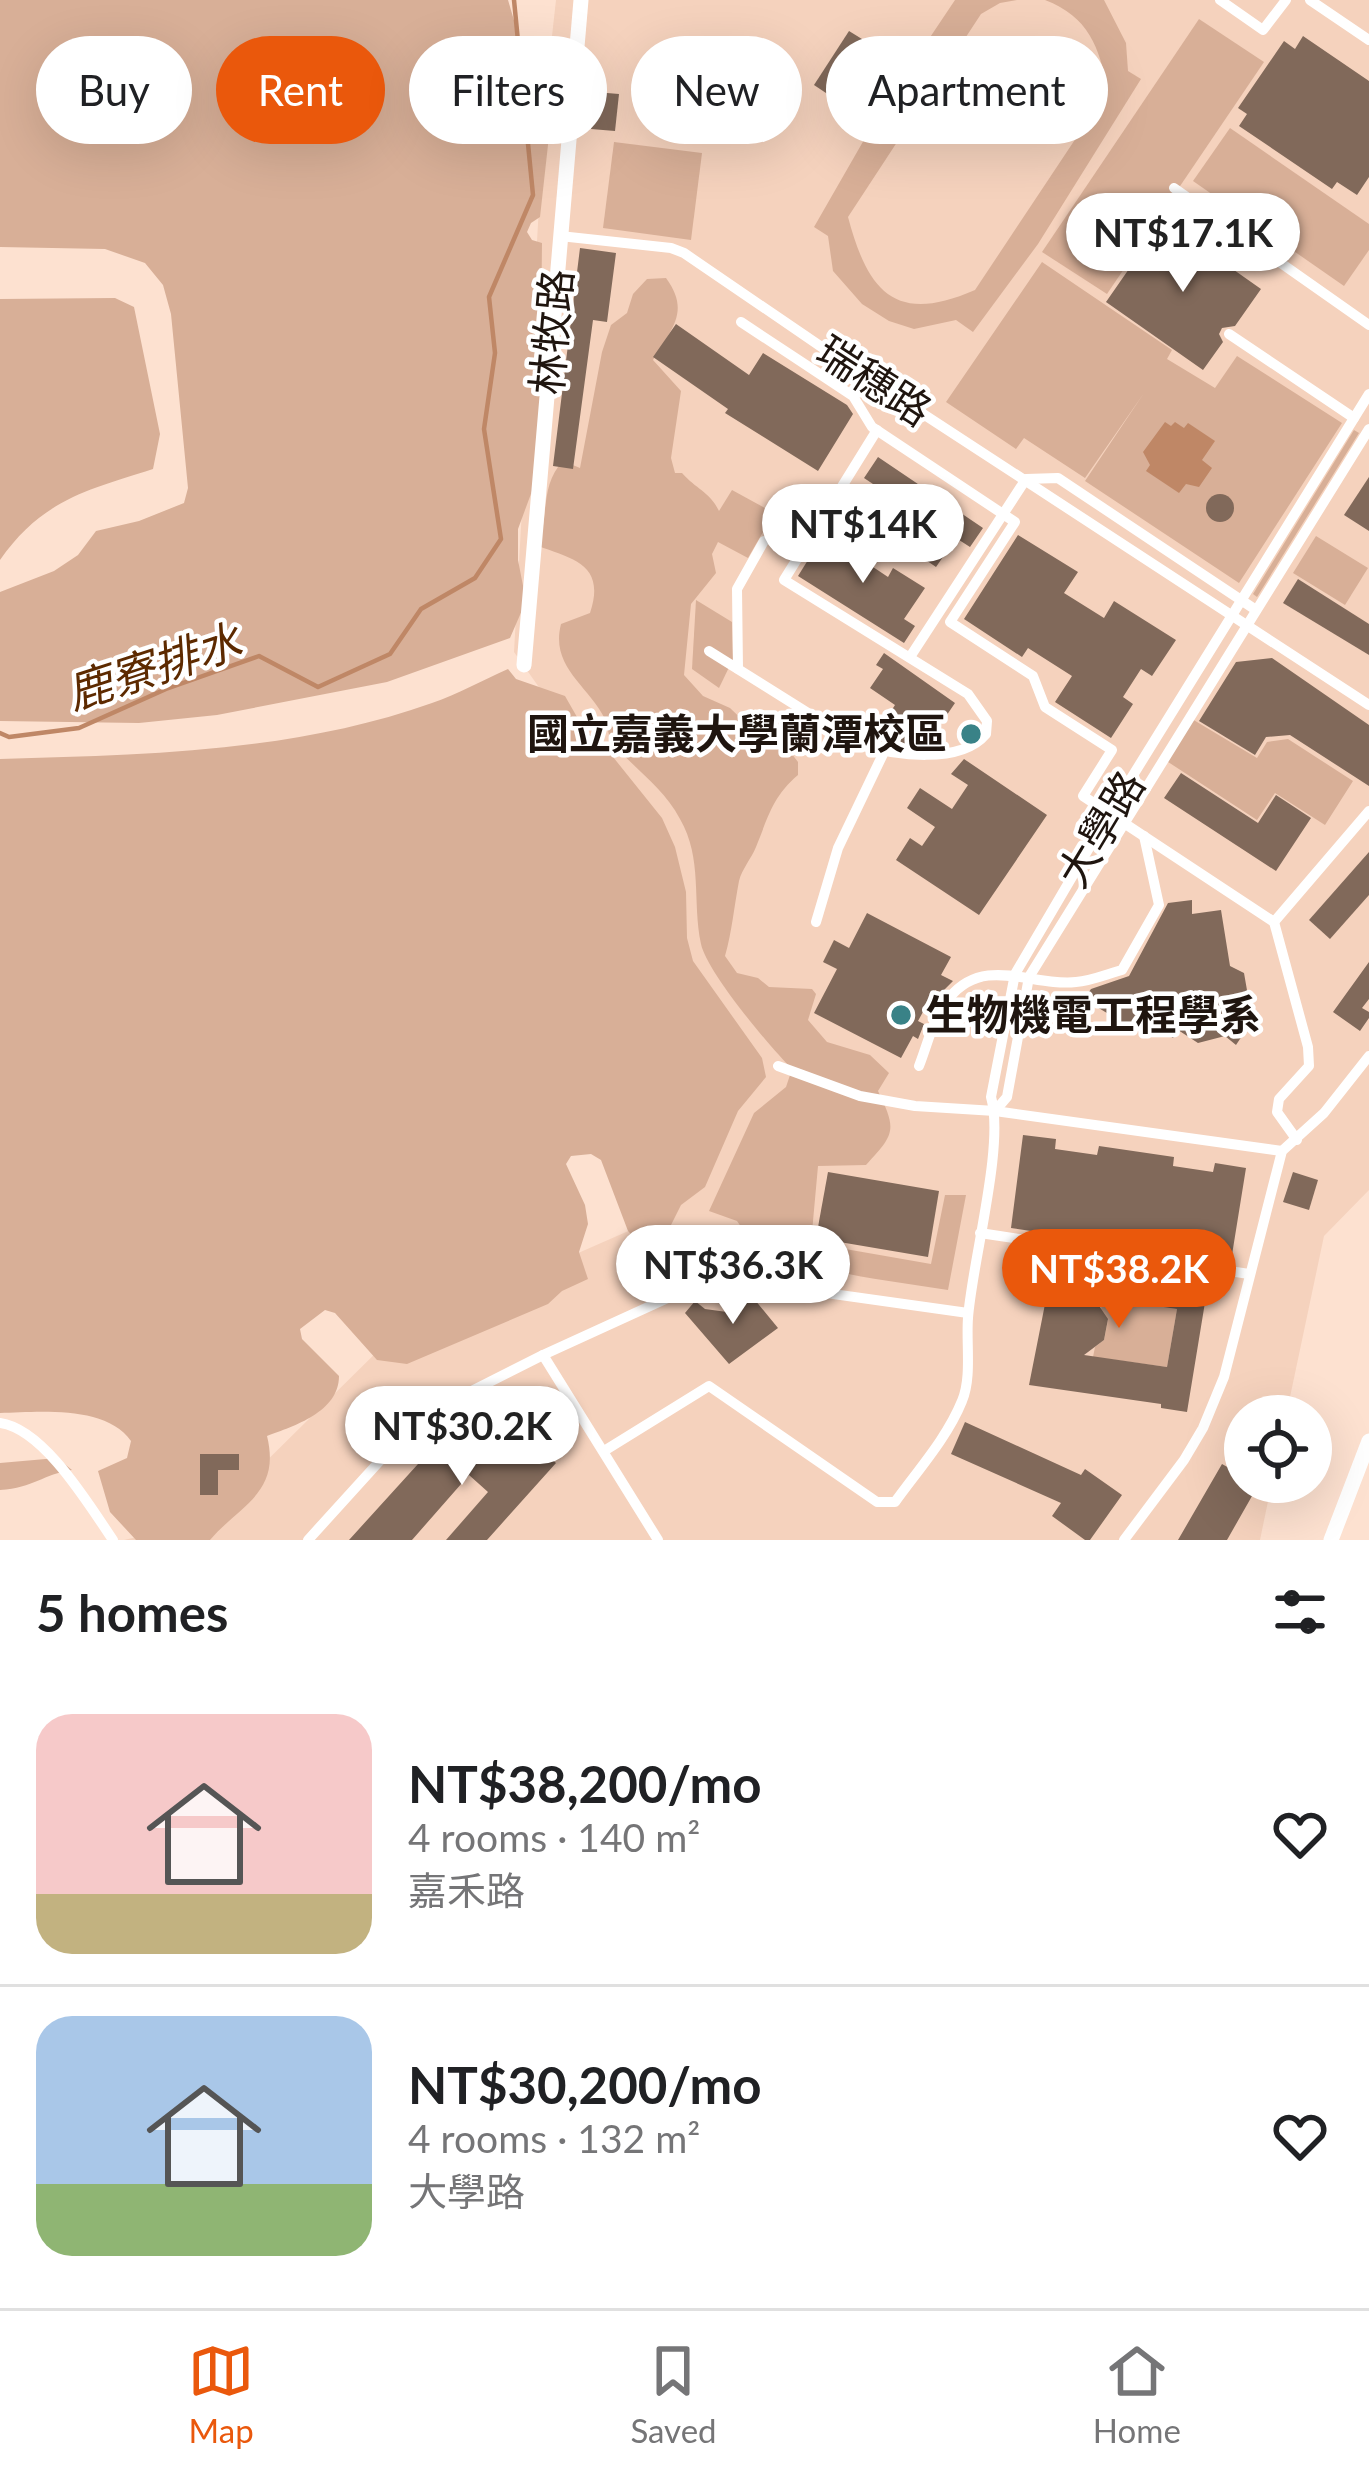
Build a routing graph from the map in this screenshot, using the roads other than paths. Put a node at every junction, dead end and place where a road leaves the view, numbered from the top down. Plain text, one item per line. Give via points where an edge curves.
1 (581, 0) edge
2 (1220, 0) edge
3 (1286, 0) edge
4 (1310, 0) edge
5 (1369, 40) edge
6 (1174, 188) dead end
7 (560, 236) junction
8 (741, 322) dead end
9 (1369, 326) edge
10 (1229, 334) dead end
11 (1369, 394) edge
12 (1354, 418) junction
13 (1369, 429) edge
14 (878, 430) junction
15 (1026, 479) junction
16 (1003, 514) junction
17 (764, 541) dead end
18 (1240, 599) junction
19 (1256, 610) junction
20 (1232, 612) junction
21 (1249, 623) junction
22 (709, 651) dead end
23 (910, 658) junction
24 (524, 664) dead end
25 (738, 669) junction
26 (1369, 705) edge
27 (884, 752) junction
28 (1369, 811) edge
29 (1109, 814) junction
30 (1124, 824) junction
31 (1144, 836) junction
32 (816, 922) dead end
33 (1274, 922) junction
34 (1015, 974) junction
35 (1029, 976) junction
36 (1369, 1056) edge
37 (778, 1066) dead end
38 (919, 1066) dead end
39 (995, 1111) junction
40 (1297, 1140) junction
41 (1282, 1151) junction
42 (980, 1233) junction
43 (1249, 1274) junction
44 (968, 1313) junction
45 (543, 1354) junction
46 (0, 1423) edge
47 (1369, 1441) edge
48 (604, 1451) junction
49 (113, 1540) edge
50 (308, 1540) edge
51 (658, 1540) edge
52 (1124, 1540) edge
53 (1331, 1540) edge

1 - 7 street, 林牧路
2 - 3 street via 1262,30
4 - 5 street
6 - 9 street
7 - 15 street, 瑞穗路 via 684,254
7 - 24 street, 林牧路
8 - 14 street via 853,395
10 - 12 street
11 - 12 street, 大學路
12 - 18 street, 大學路
13 - 19 street
14 - 16 street
14 - 23 street via 784,580
15 - 16 street
15 - 18 street via 1058,478
15 - 20 street, 瑞穗路
16 - 23 street
16 - 29 street via 1016,522 950,622 1033,676 1045,706 1112,750 1083,796
17 - 25 street via 737,589
18 - 19 street
18 - 20 street, 大學路
19 - 21 street
20 - 21 street, 瑞穗路
20 - 29 street, 大學路
21 - 26 street, 瑞穗路
21 - 30 street
22 - 25 street
23 - 27 street via 968,694 987,721 986,734 969,748
25 - 27 street via 859,745
27 - 32 street via 838,848
28 - 33 street
29 - 30 street
29 - 34 street, 大學路
30 - 31 street
30 - 35 street
31 - 33 street
31 - 35 street via 1159,905 1121,970 1074,982
33 - 40 street via 1308,1047 1309,1066 1276,1112
34 - 35 street
34 - 38 street via 970,979 951,996
34 - 39 street, 大學路 via 991,1096
35 - 39 street via 1006,1097
36 - 40 street
37 - 39 street via 860,1096
39 - 41 street
39 - 42 street, 大學路
40 - 41 street
41 - 43 street
42 - 43 street
42 - 44 street, 大學路
43 - 52 street via 1203,1428
44 - 45 street via 755,1283 694,1286
44 - 48 street, 大學路 via 965,1396 895,1502 877,1502 710,1386
45 - 48 street
45 - 50 street via 444,1406 387,1453
46 - 49 street via 55,1459
47 - 53 street
48 - 51 street

